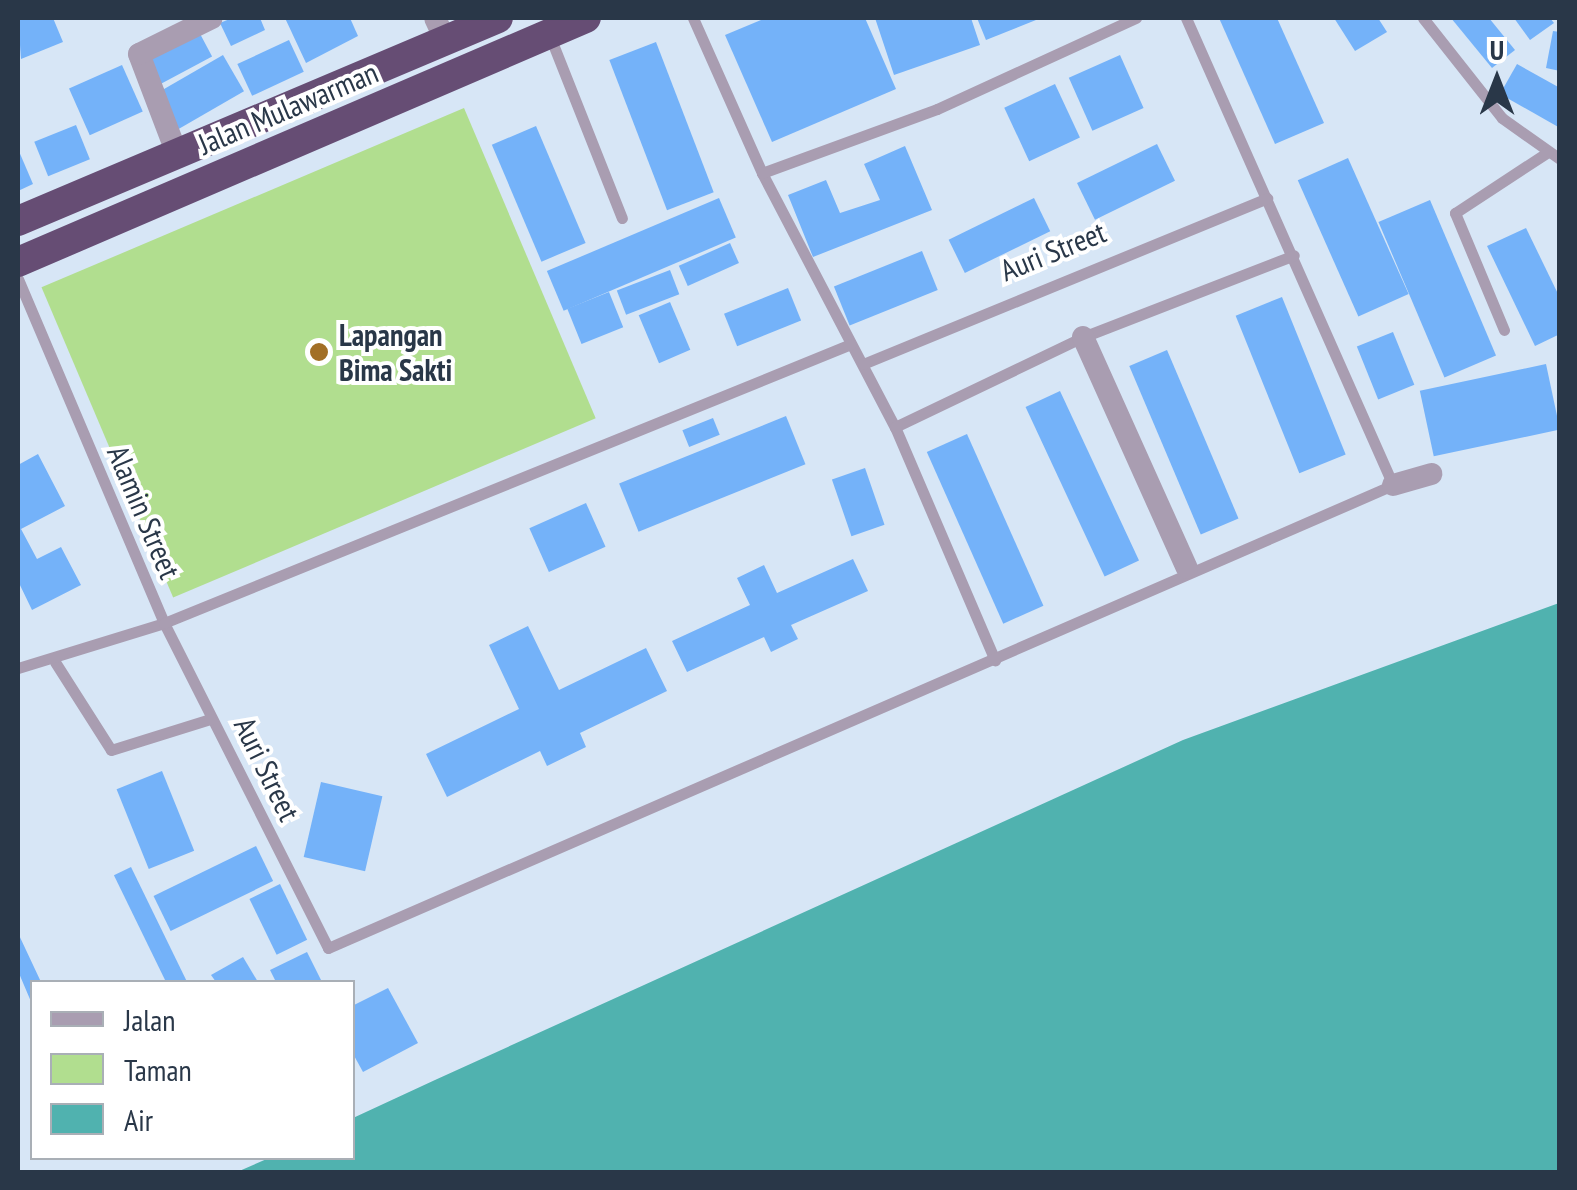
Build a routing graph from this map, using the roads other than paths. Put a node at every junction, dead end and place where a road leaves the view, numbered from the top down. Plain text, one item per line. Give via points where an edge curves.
1 (212, 18) edge
2 (498, 18) edge
3 (586, 18) edge
4 (693, 18) edge
5 (1136, 18) edge
6 (1186, 18) edge
7 (1423, 18) edge
8 (441, 30) edge
9 (549, 34) junction
10 (177, 154) junction
11 (1554, 156) edge
12 (762, 173) junction
13 (1267, 198) junction
14 (622, 218) dead end
15 (18, 221) edge
16 (1294, 255) junction
17 (18, 262) edge
18 (18, 279) edge
19 (1504, 330) dead end
20 (1084, 337) junction
21 (851, 344) junction
22 (863, 364) junction
23 (896, 427) junction
24 (1430, 474) dead end
25 (1393, 486) junction
26 (1187, 568) junction
27 (164, 623) junction
28 (995, 660) junction
29 (55, 662) junction
30 (18, 668) edge
31 (210, 720) junction

1 - 10 street via 138,54
2 - 8 highway, Jalan Mulawarman
3 - 9 highway, Jalan Mulawarman
4 - 12 lane
5 - 12 lane via 937,109
6 - 13 lane
7 - 11 lane via 1502,118
8 - 10 highway, Jalan Mulawarman
9 - 14 lane
9 - 17 highway, Jalan Mulawarman
10 - 15 highway, Jalan Mulawarman
11 - 19 lane via 1455,213
12 - 21 lane
13 - 16 lane
13 - 22 lane, Auri Street
16 - 20 lane
16 - 25 lane
18 - 27 lane, Alamin Street
20 - 23 lane
20 - 26 street
21 - 22 lane
21 - 27 lane
22 - 23 lane
23 - 28 lane
24 - 25 street, Auri Street
25 - 26 lane, Auri Street
26 - 28 lane, Auri Street
27 - 29 lane, Alamin Street
27 - 31 lane, Auri Street
28 - 31 lane, Auri Street via 328,948
29 - 30 lane, Alamin Street
29 - 31 lane via 111,750

